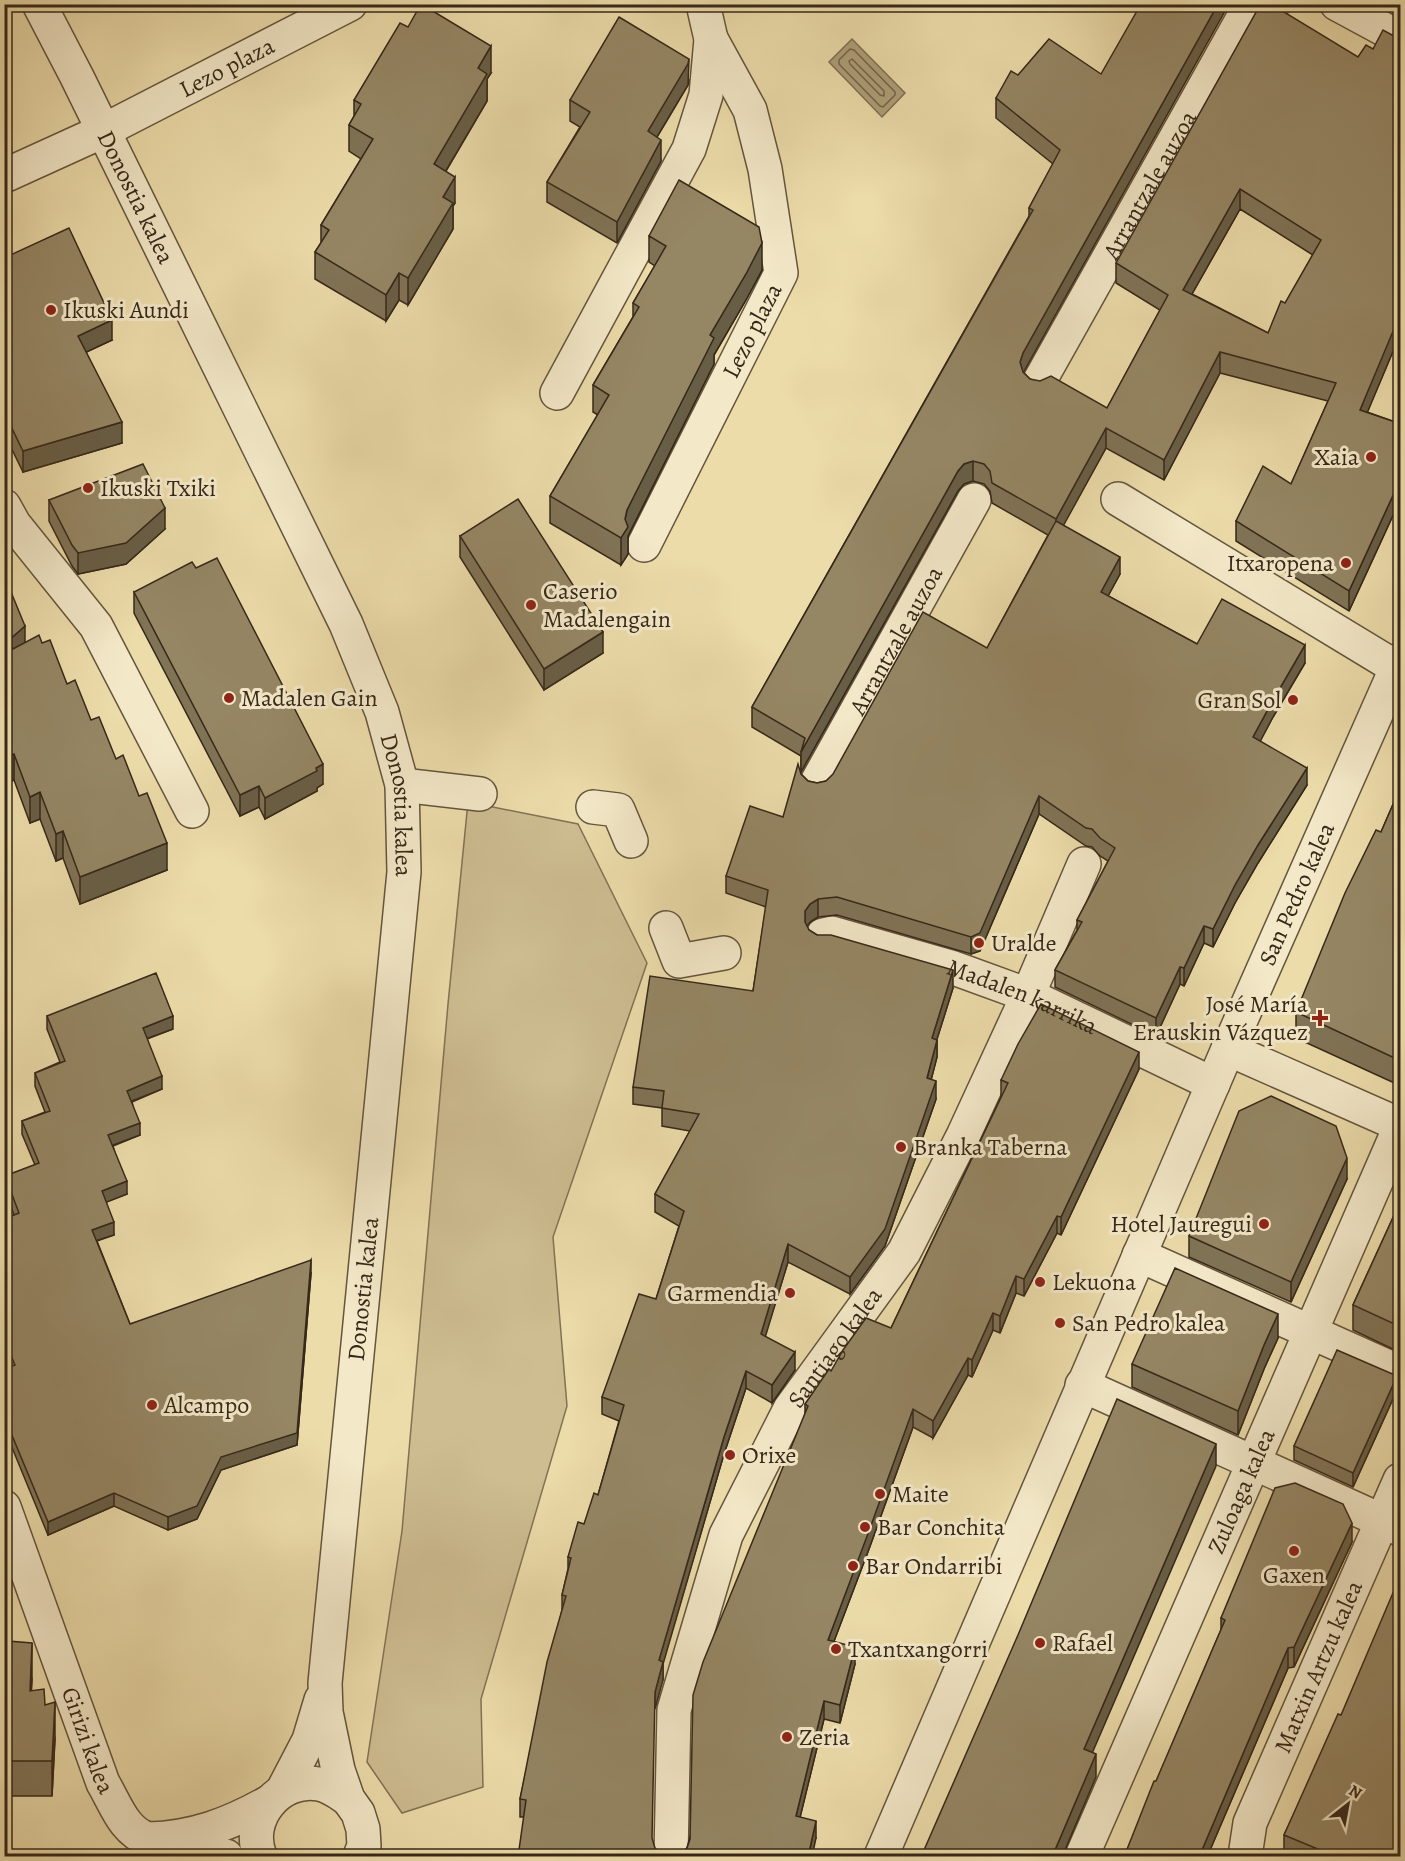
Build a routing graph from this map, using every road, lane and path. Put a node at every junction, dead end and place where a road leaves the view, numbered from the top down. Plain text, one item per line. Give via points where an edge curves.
1 (39, 4) edge
2 (350, 4) edge
3 (703, 4) edge
4 (1273, 4) edge
5 (1337, 4) edge
6 (1401, 38) edge
7 (711, 39) junction
8 (103, 131) junction
9 (4, 176) edge
10 (1039, 382) edge
11 (557, 393) dead end
12 (1118, 499) dead end
13 (974, 500) dead end
14 (4, 506) edge
15 (644, 544) dead end
16 (1399, 664) edge
17 (817, 782) edge
18 (402, 785) junction
19 (480, 794) dead end
20 (592, 807) dead end
21 (192, 811) dead end
22 (631, 841) dead end
23 (1084, 864) dead end
24 (666, 928) dead end
25 (822, 935) edge
26 (724, 953) dead end
27 (1028, 995) junction
28 (1228, 1049) junction
29 (1213, 1084) junction
30 (1401, 1126) edge
31 (1139, 1255) junction
32 (1311, 1332) junction
33 (1401, 1372) edge
34 (1082, 1385) junction
35 (1254, 1462) junction
36 (1401, 1480) edge
37 (4, 1507) edge
38 (1391, 1525) edge
39 (325, 1683) junction
40 (276, 1796) junction
41 (348, 1799) junction
42 (173, 1857) edge
43 (226, 1857) edge
44 (260, 1857) edge
45 (360, 1857) edge
46 (671, 1857) edge
47 (881, 1857) edge
48 (1082, 1857) edge
49 (1245, 1857) edge

1 - 8 street, Donostia kalea
2 - 8 street, Lezo plaza
3 - 7 street, Lezo plaza
4 - 10 street, Arrantzale auzoa via 1246,11
5 - 6 street
7 - 11 street, Lezo plaza via 706,95 689,149
7 - 15 street, Lezo plaza via 750,110 765,169 781,273
8 - 9 street, Lezo plaza
8 - 18 street, Donostia kalea via 346,624 382,712
12 - 16 street
13 - 17 street, Arrantzale auzoa
14 - 21 street via 14,524 96,626
16 - 28 street, San Pedro kalea
18 - 19 street
18 - 39 street, Donostia kalea via 404,872
20 - 22 street via 618,810
23 - 27 street, Santiago kalea
24 - 26 street via 679,961
25 - 27 street, Madalen karrika via 832,933 951,967
27 - 29 street, Madalen karrika
27 - 46 street, Santiago kalea via 904,1252 790,1409 726,1535 674,1710
28 - 29 street, San Pedro kalea
28 - 30 street
29 - 31 street, San Pedro kalea
30 - 32 street, Zuloaga kalea
31 - 32 street
31 - 34 street, San Pedro kalea
32 - 33 street
32 - 35 street, Zuloaga kalea
34 - 35 street
34 - 47 street, San Pedro kalea
35 - 38 street
35 - 48 street, Zuloaga kalea
36 - 38 street, Matxin Artzu kalea
37 - 40 street, Girizi kalea via 104,1783 132,1831 148,1839 205,1831 238,1819
38 - 49 street, Matxin Artzu kalea via 1250,1823
39 - 40 street, Donostia kalea via 309,1740
39 - 41 street, Donostia kalea via 331,1740
40 - 41 street via 300,1784 319,1784
40 - 44 street, Donostia kalea via 260,1818 256,1836
41 - 45 street, Donostia kalea via 363,1829
42 - 43 street

